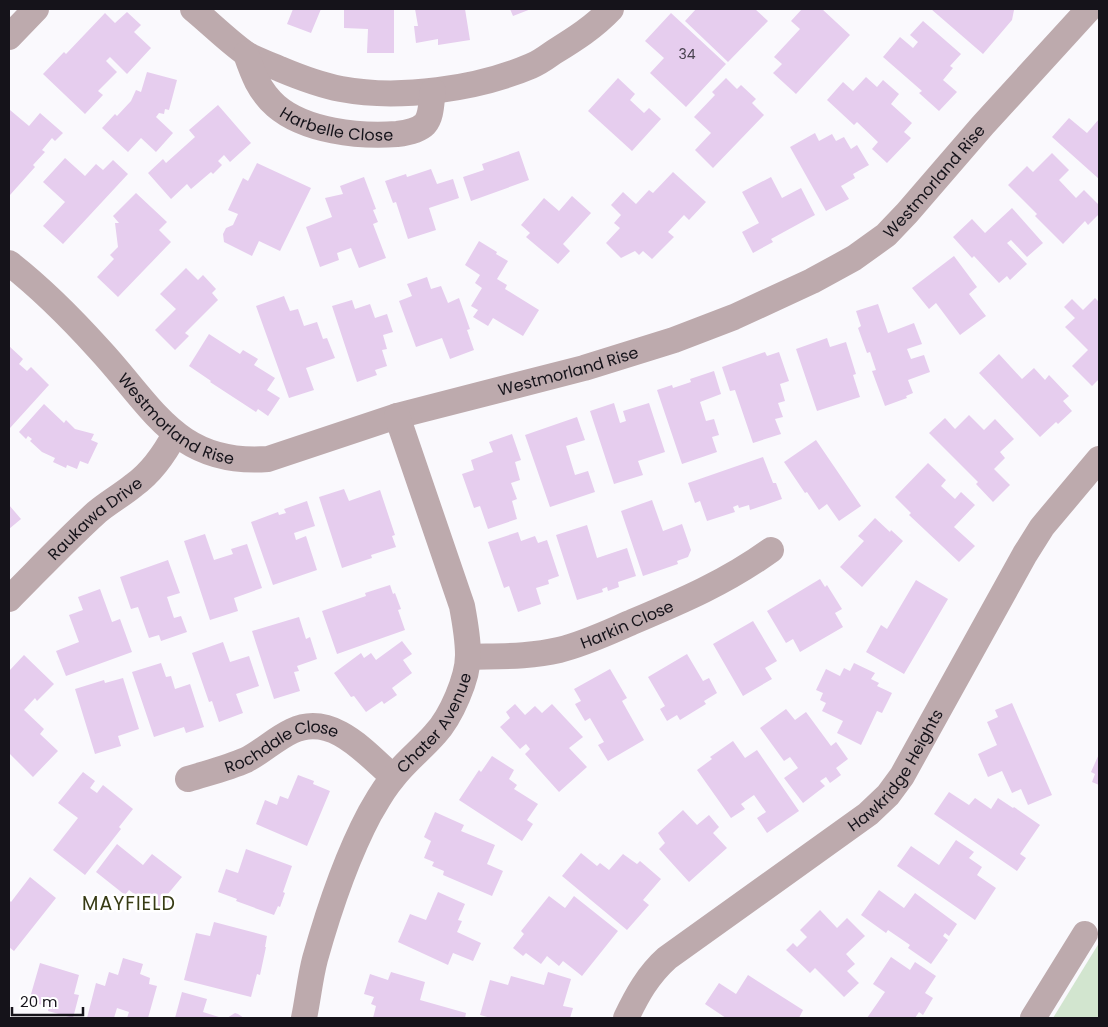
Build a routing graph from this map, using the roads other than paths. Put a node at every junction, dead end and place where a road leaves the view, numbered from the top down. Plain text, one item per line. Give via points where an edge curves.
1 (36, 9) edge
2 (193, 9) edge
3 (611, 9) edge
4 (1089, 9) edge
5 (9, 37) edge
6 (246, 54) junction
7 (433, 91) junction
8 (9, 263) edge
9 (398, 416) junction
10 (175, 434) junction
11 (1099, 459) edge
12 (771, 550) dead end
13 (9, 599) edge
14 (468, 657) junction
15 (393, 777) junction
16 (188, 779) dead end
17 (1085, 934) dead end
18 (304, 1018) edge
19 (626, 1018) edge
20 (1032, 1018) edge

1 - 5 street
2 - 6 street, Harbelle Close
3 - 7 street, Harbelle Close via 580,36 533,66 496,78
4 - 9 street, Westmorland Rise via 907,213 886,235 854,258 812,281 674,340 584,368
6 - 7 street, Harbelle Close via 309,80 341,89 404,93
6 - 7 street, Harbelle Close via 255,80 276,106 292,117 358,135 385,135 418,129 426,124 430,115
8 - 10 street, Westmorland Rise via 34,282
9 - 10 street, Westmorland Rise via 268,459 250,461 207,452
9 - 14 street, Chater Avenue via 462,606
10 - 13 street, Raukawa Drive via 166,451 141,479 67,539
11 - 19 street, Hawkridge Heights via 1033,541 902,776 888,795 868,814 667,958 643,985
12 - 14 street, Harkin Close via 745,569 697,595 582,643 526,655
14 - 15 street, Chater Avenue via 447,718
15 - 16 street, Rochdale Close via 353,741 338,732 304,728 292,731 247,760
15 - 18 street, Chater Avenue via 358,839 330,908 314,960
17 - 20 street

